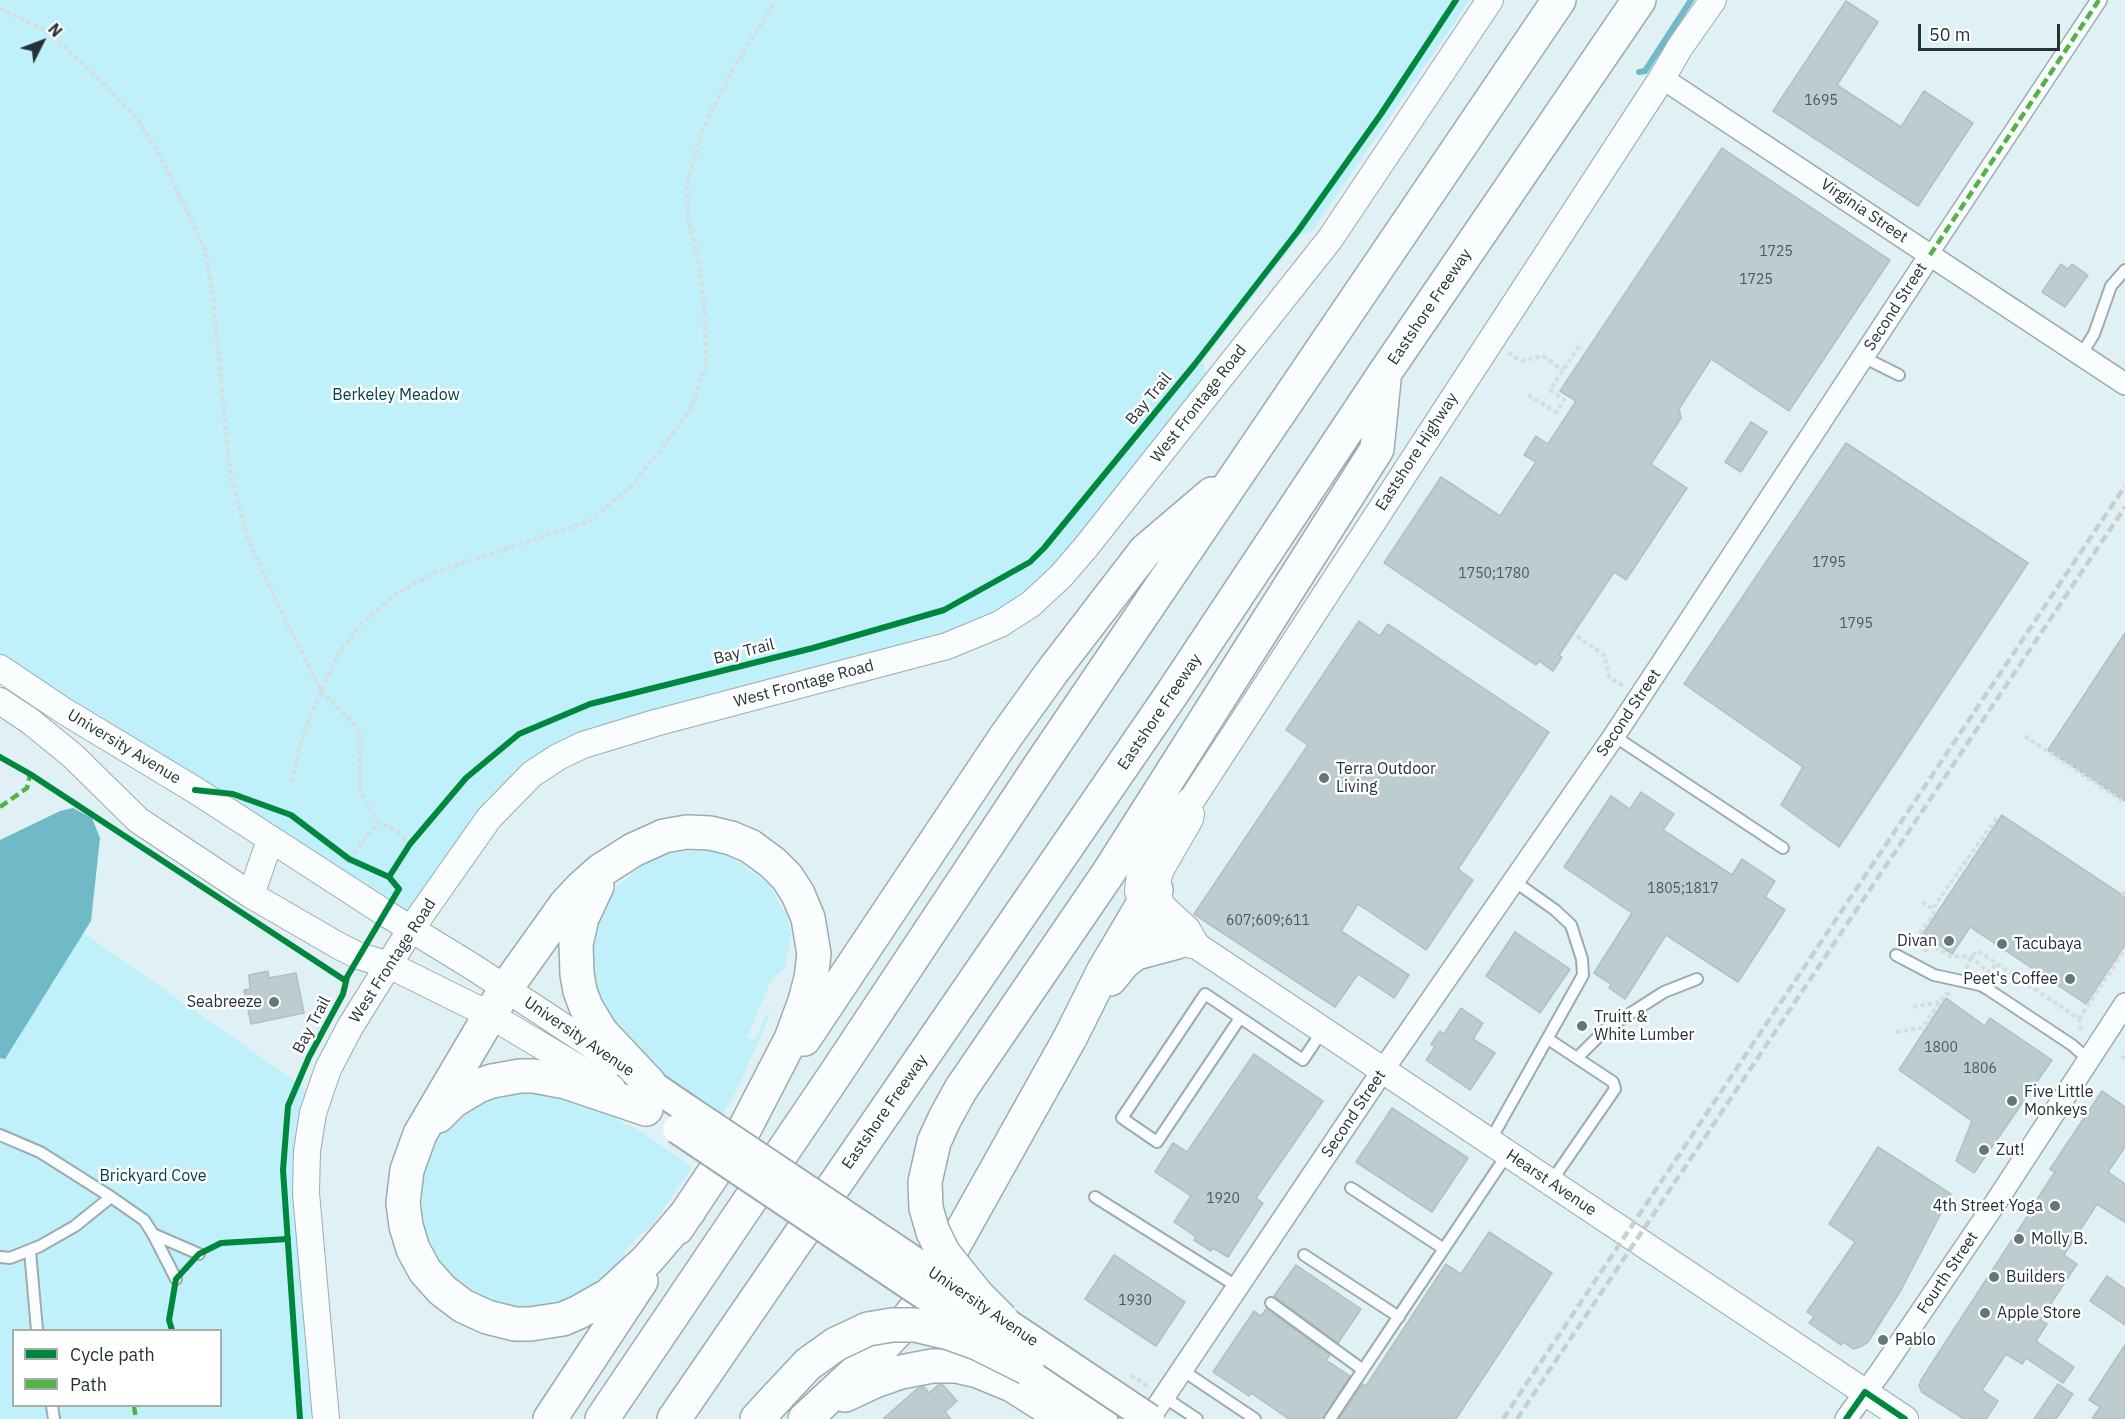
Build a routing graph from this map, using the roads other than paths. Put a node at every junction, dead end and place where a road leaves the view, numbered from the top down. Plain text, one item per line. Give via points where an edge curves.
1 (1490, 0) edge
2 (1559, 0) edge
3 (1639, 0) edge
4 (1713, 0) edge
5 (2099, 0) edge
6 (1662, 78) junction
7 (1930, 255) junction
8 (2125, 270) edge
9 (2080, 354) junction
10 (1863, 357) junction
11 (1384, 374) junction
12 (1899, 375) dead end
13 (2125, 384) edge
14 (1245, 465) junction
15 (0, 668) edge
16 (0, 700) edge
17 (1614, 736) junction
18 (270, 840) junction
19 (1783, 849) dead end
20 (622, 857) junction
21 (1514, 881) junction
22 (250, 895) junction
23 (1149, 898) junction
24 (411, 929) junction
25 (1187, 944) junction
26 (1896, 955) dead end
27 (389, 965) junction
28 (1697, 979) dead end
29 (498, 1002) junction
30 (2125, 1004) edge
31 (1240, 1018) junction
32 (1323, 1030) junction
33 (1070, 1038) junction
34 (1548, 1039) junction
35 (1577, 1058) junction
36 (2089, 1060) junction
37 (1383, 1070) junction
38 (648, 1096) junction
39 (684, 1120) junction
40 (745, 1128) junction
41 (0, 1135) edge
42 (1499, 1148) junction
43 (410, 1160) junction
44 (1551, 1183) junction
45 (1352, 1188) dead end
46 (111, 1197) junction
47 (1095, 1197) dead end
48 (689, 1210) junction
49 (153, 1234) junction
50 (1444, 1249) junction
51 (30, 1251) junction
52 (198, 1254) dead end
53 (1304, 1255) dead end
54 (0, 1257) edge
55 (176, 1279) dead end
56 (1238, 1287) junction
57 (1271, 1303) dead end
58 (1399, 1317) junction
59 (1002, 1320) junction
60 (37, 1329) edge
61 (1027, 1368) junction
62 (1182, 1370) junction
63 (1363, 1370) junction
64 (1865, 1392) junction
65 (1154, 1412) edge
66 (326, 1419) edge
67 (550, 1419) edge
68 (602, 1419) edge
69 (674, 1419) edge
70 (757, 1419) edge
71 (807, 1419) edge
72 (1066, 1419) edge
73 (1103, 1419) edge
74 (1197, 1419) edge
75 (1256, 1419) edge
76 (1330, 1419) edge
77 (1846, 1419) edge
78 (1905, 1419) edge

1 - 24 street, West Frontage Road via 1330,239 1047,591 1007,620 964,640 610,735 564,753 532,774 489,818
2 - 14 highway
3 - 11 highway, Eastshore Freeway
4 - 6 street, Eastshore Highway
5 - 7 street, Second Street
6 - 7 street, Virginia Street
6 - 23 street, Eastshore Highway via 1192,798 1159,837 1141,866 1138,891
7 - 9 street, Virginia Street
7 - 10 street, Second Street
8 - 9 lane via 2111,286 2094,334
9 - 13 street, Virginia Street
10 - 12 lane
10 - 17 street, Second Street
11 - 59 highway, bridge via 1377,449 1114,863 962,1089 932,1149 925,1182 926,1208 933,1232 944,1254
11 - 69 highway, Eastshore Freeway via 1172,695
14 - 40 highway via 1145,551 1052,672
14 - 68 highway
15 - 18 street, University Avenue
16 - 22 street, University Avenue via 73,756 138,820
17 - 19 lane
17 - 21 street, Second Street
18 - 22 street
18 - 24 street, University Avenue
20 - 29 highway via 573,896
20 - 38 highway via 598,885 582,918 576,944 577,974 593,1020
20 - 40 highway via 664,836 698,832 721,835 750,846 774,863 804,906 814,954 807,995 791,1039
21 - 34 lane via 1570,925 1582,959 1582,975
21 - 37 street, Second Street
22 - 27 street, University Avenue via 339,946
23 - 25 street, Hearst Avenue via 1150,922
23 - 33 highway via 1103,972
24 - 27 street, West Frontage Road
24 - 29 street, University Avenue
25 - 32 street, Hearst Avenue
25 - 33 highway via 1144,950 1124,962
26 - 36 lane via 1934,975 1980,985
27 - 29 street, University Avenue
27 - 66 street, West Frontage Road via 335,1053 309,1131 306,1193
28 - 35 lane via 1664,992 1606,1029
29 - 38 street, University Avenue
29 - 43 highway via 427,1120
30 - 36 street, Fourth Street
31 - 31 lane via 1205,994 1122,1118 1157,1142
31 - 32 lane via 1303,1060
32 - 37 street, Hearst Avenue
33 - 71 highway via 925,1297 872,1357
34 - 35 lane
34 - 42 lane
35 - 44 lane via 1613,1082 1615,1089
36 - 64 street, Fourth Street
37 - 42 street, Hearst Avenue
37 - 56 street, Second Street
38 - 39 main road, University Avenue
38 - 43 highway via 534,1076 506,1078 478,1086 453,1101 432,1123
39 - 59 main road, University Avenue, bridge
39 - 61 main road, University Avenue, bridge
40 - 48 highway
41 - 46 lane via 40,1152
42 - 44 street, Hearst Avenue
42 - 50 lane
43 - 48 highway via 403,1192 404,1214 419,1260 452,1298 481,1315 508,1322 546,1323 595,1304 634,1273
44 - 64 street, Hearst Avenue
45 - 50 lane
46 - 49 lane via 144,1220
46 - 51 lane via 75,1226
47 - 56 lane
48 - 67 highway
49 - 52 lane
49 - 55 lane
50 - 58 lane
51 - 54 lane
51 - 60 lane
53 - 58 lane
56 - 62 street, Second Street
57 - 63 lane
58 - 63 lane
59 - 65 main road, University Avenue, bridge
61 - 70 highway, bridge via 949,1333 915,1325 868,1329 836,1344 808,1364
61 - 73 main road, University Avenue
62 - 65 street, Second Street
62 - 75 lane
63 - 76 lane
64 - 77 street, Fourth Street
64 - 78 street, Hearst Avenue
65 - 74 lane
71 - 72 highway via 874,1381 916,1368 944,1365 966,1367 1001,1380

